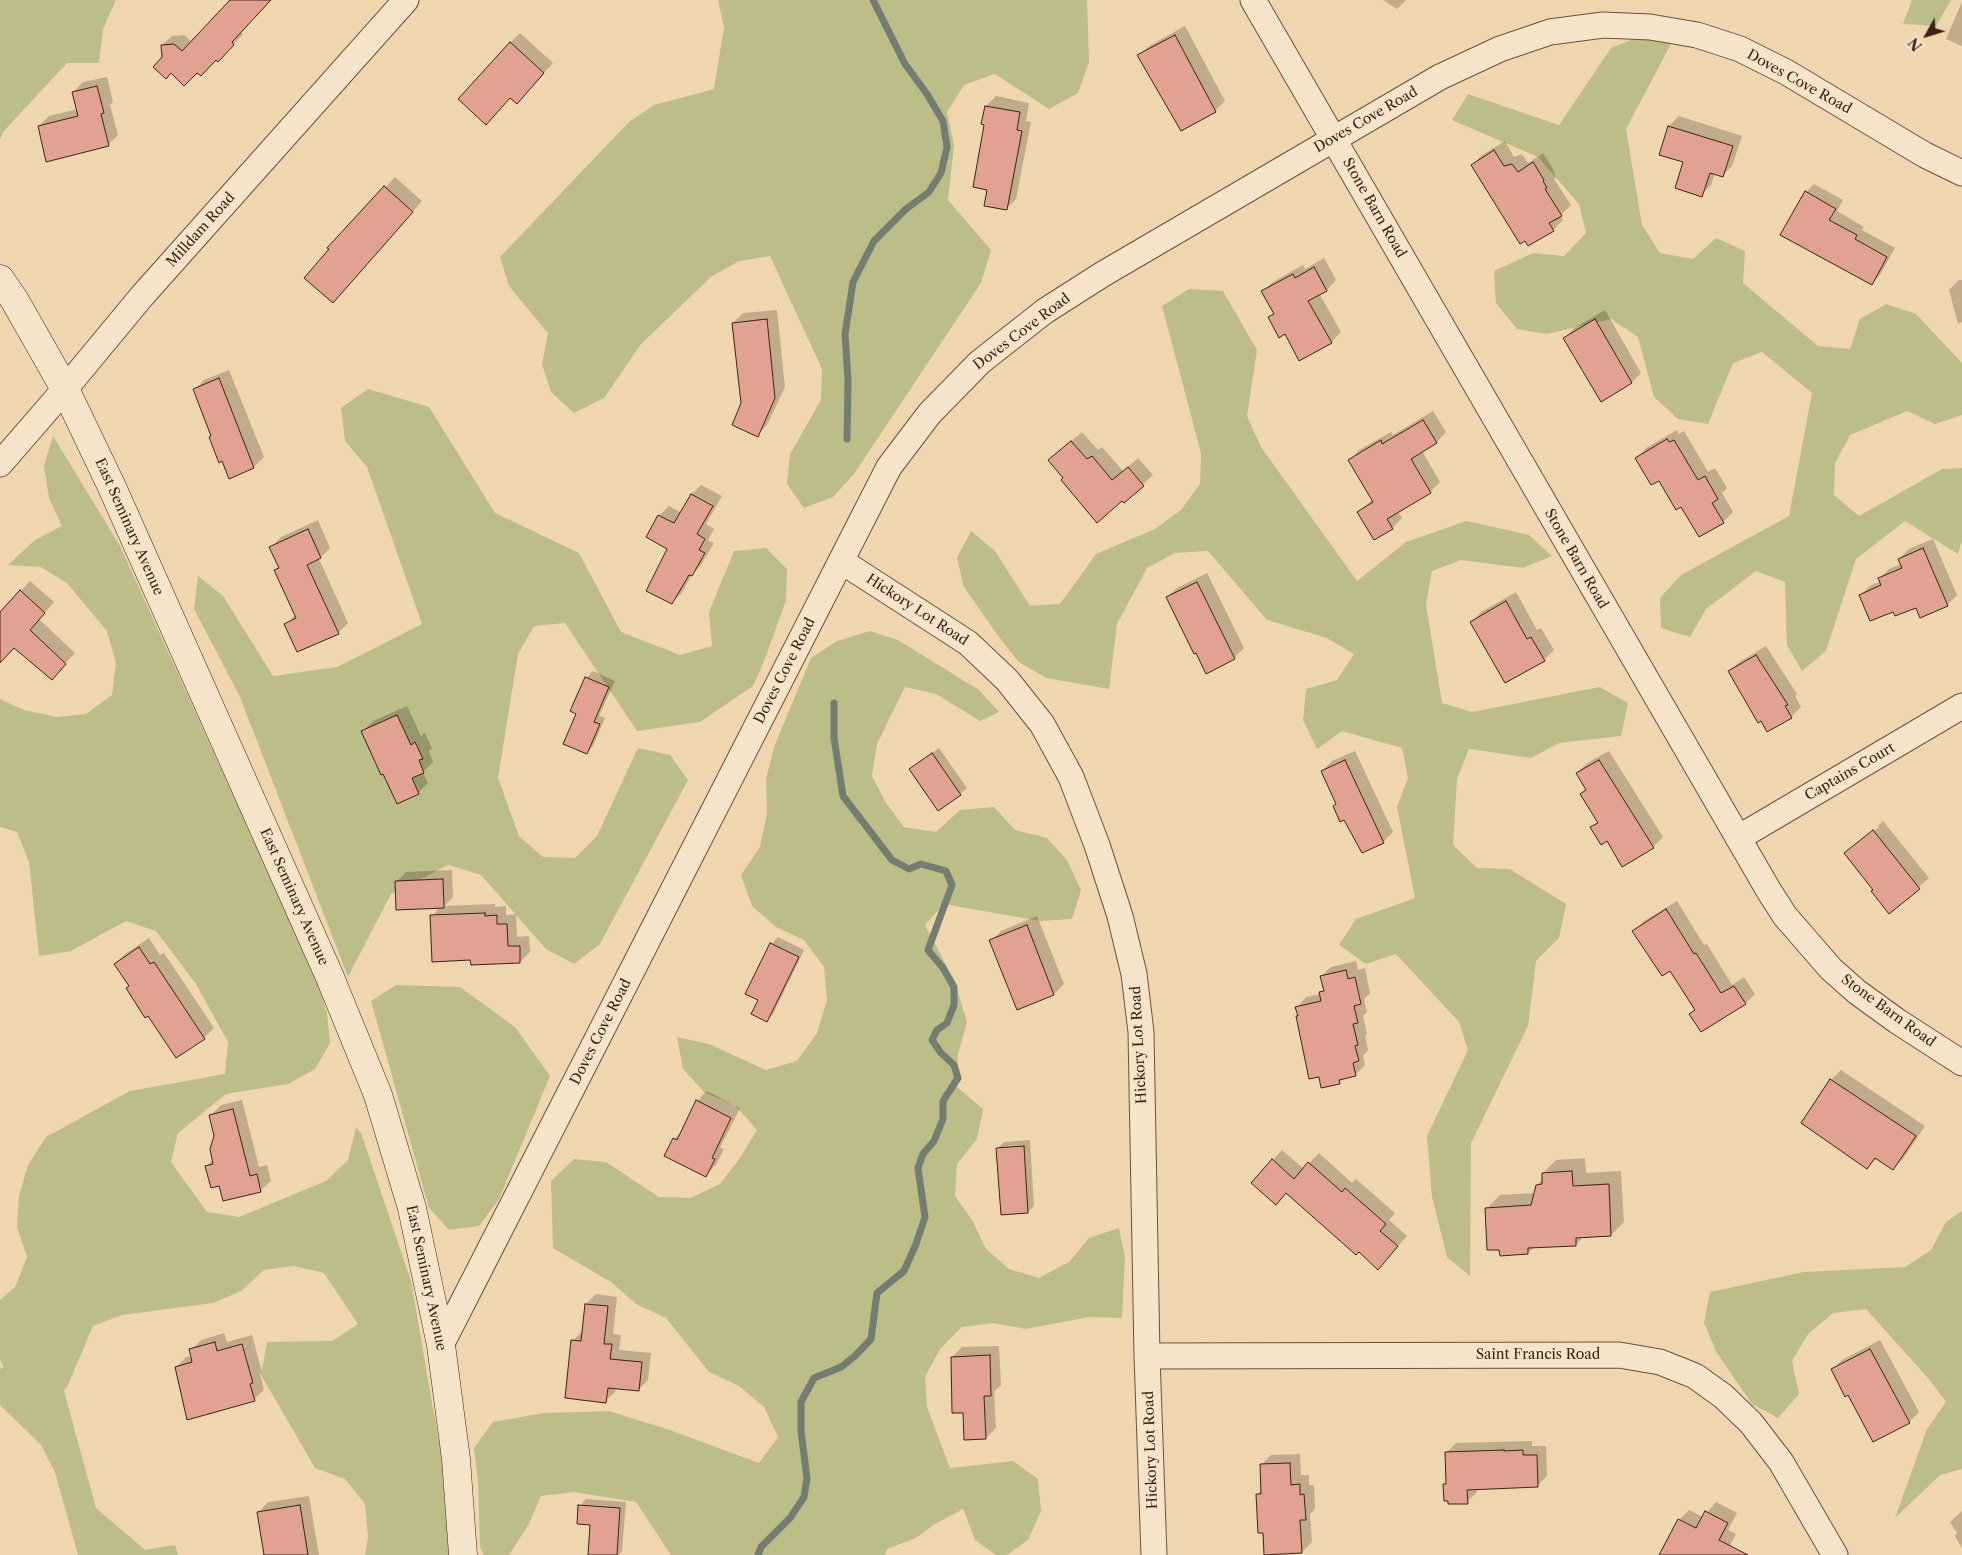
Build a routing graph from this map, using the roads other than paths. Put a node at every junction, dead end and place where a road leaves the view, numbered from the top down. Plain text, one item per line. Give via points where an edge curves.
1 (406, 0) edge
2 (1253, 0) edge
3 (1334, 138) junction
4 (1962, 172) edge
5 (0, 279) edge
6 (65, 389) junction
7 (0, 464) edge
8 (841, 561) junction
9 (1962, 706) edge
10 (1738, 838) junction
11 (1962, 1063) edge
12 (441, 1345) junction
13 (1147, 1356) junction
14 (462, 1555) edge
15 (1154, 1555) edge
16 (1835, 1555) edge

1 - 6 street, Milldam Road via 142,296
2 - 3 street, Stone Barn Road
3 - 4 street, Doves Cove Road via 1440,77 1500,48 1550,32 1603,25 1650,27 1698,35 1740,50 1786,72 1925,155
3 - 8 street, Doves Cove Road via 1103,274 1045,311 980,362 930,413 889,467
3 - 10 street, Stone Barn Road
5 - 6 street, East Seminary Avenue
6 - 7 street, Milldam Road
6 - 12 street, East Seminary Avenue via 111,485 329,975 378,1095 412,1208
8 - 12 street, Doves Cove Road
8 - 13 street, Hickory Lot Road via 968,643 1007,680 1042,724 1071,777 1096,840 1134,974 1141,1032
9 - 10 street, Captains Court
10 - 11 street, Stone Barn Road via 1785,916 1832,970 1857,992
12 - 14 street, East Seminary Avenue via 456,1459
13 - 15 street, Hickory Lot Road
13 - 16 street, Saint Francis Road via 1619,1355 1660,1362 1695,1376 1723,1396 1751,1423 1781,1462

